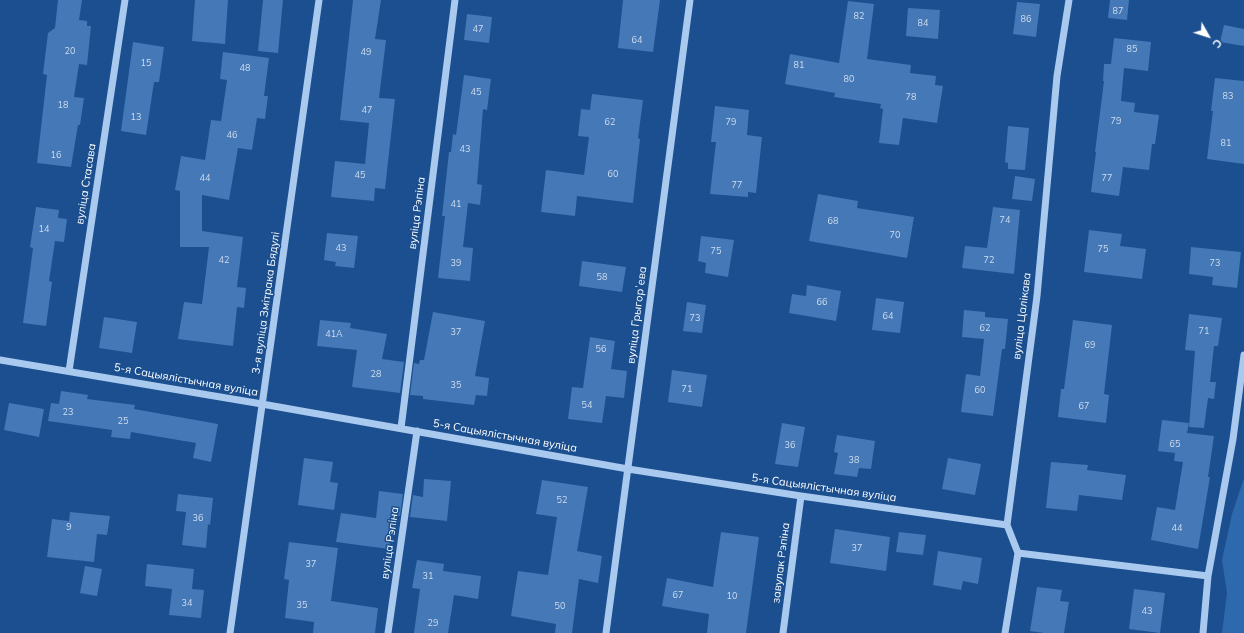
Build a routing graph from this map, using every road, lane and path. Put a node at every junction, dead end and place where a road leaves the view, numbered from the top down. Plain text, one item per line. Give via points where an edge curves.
1 (125, 0) edge
2 (319, 0) edge
3 (456, 0) edge
4 (690, 0) edge
5 (1069, 0) edge
6 (1244, 354) edge
7 (0, 360) edge
8 (69, 371) junction
9 (262, 404) junction
10 (401, 428) junction
11 (417, 432) junction
12 (628, 469) junction
13 (801, 496) junction
14 (1007, 525) junction
15 (1018, 553) junction
16 (1208, 576) junction
17 (230, 633) edge
18 (388, 633) edge
19 (606, 633) edge
20 (783, 633) edge
21 (1005, 633) edge
22 (1203, 633) edge

1 - 8 street, вуліца Стасава
2 - 9 street, 3-я вуліца Змітрака Бядулі
3 - 10 street, вуліца Рэпіна
4 - 12 street, вуліца Грыгорʼева
5 - 14 street, вуліца Цалікава via 1057,76 1037,296
6 - 16 street via 1233,439
7 - 8 street, 5-я Сацыялістычная вуліца
8 - 9 street, 5-я Сацыялістычная вуліца
9 - 10 street, 5-я Сацыялістычная вуліца
9 - 17 street, 3-я вуліца Змітрака Бядулі
10 - 11 street, 5-я Сацыялістычная вуліца
11 - 12 street, 5-я Сацыялістычная вуліца
11 - 18 street, вуліца Рэпіна
12 - 13 street, 5-я Сацыялістычная вуліца
12 - 19 street, вуліца Грыгорʼева
13 - 14 street, 5-я Сацыялістычная вуліца
13 - 20 street, завулак Рэпіна
14 - 15 street, вуліца Цалікава
15 - 16 street
15 - 21 street
16 - 22 street

